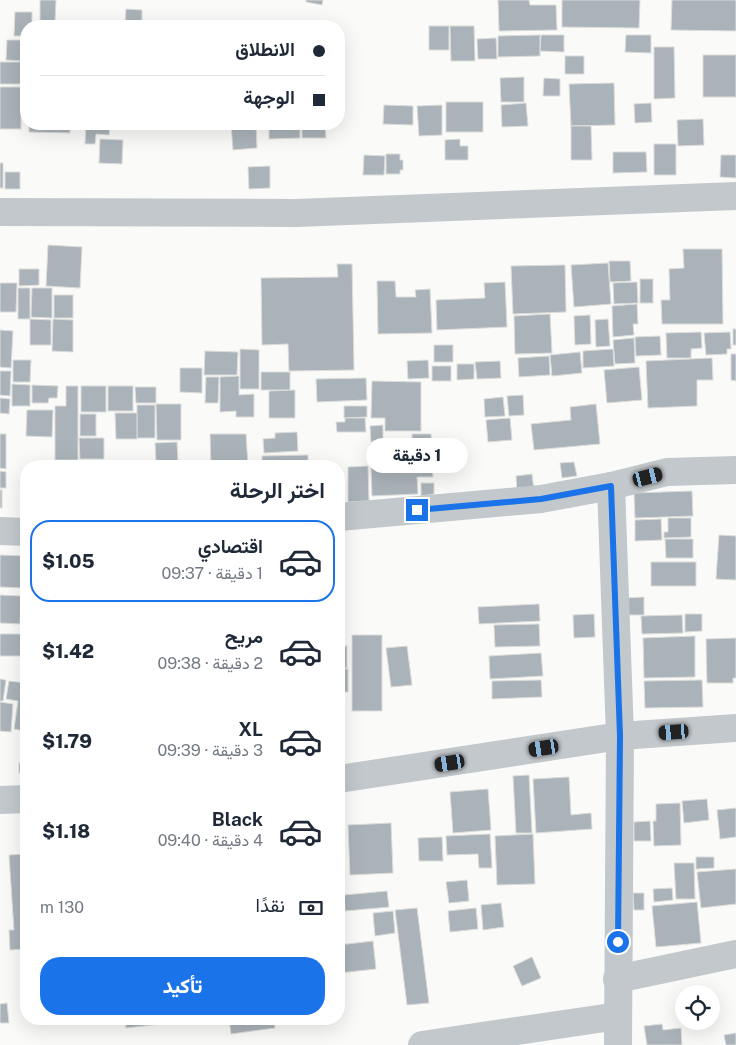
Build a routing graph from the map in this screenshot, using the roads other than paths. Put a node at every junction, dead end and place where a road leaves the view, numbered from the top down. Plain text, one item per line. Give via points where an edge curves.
1 (736, 196) edge
2 (0, 212) edge
3 (736, 470) edge
4 (611, 486) junction
5 (345, 516) edge
6 (0, 531) edge
7 (20, 532) edge
8 (736, 728) edge
9 (620, 736) junction
10 (345, 777) edge
11 (20, 799) edge
12 (0, 800) edge
13 (736, 954) edge
14 (617, 979) junction
15 (618, 1016) junction
16 (422, 1045) edge
17 (618, 1045) edge

1 - 2 street via 296,213
3 - 4 street via 667,472
4 - 5 street via 541,499
4 - 9 street
6 - 7 street
8 - 9 street
9 - 10 street
9 - 14 street
11 - 12 street
13 - 14 street
14 - 15 street
15 - 16 street
15 - 17 street

